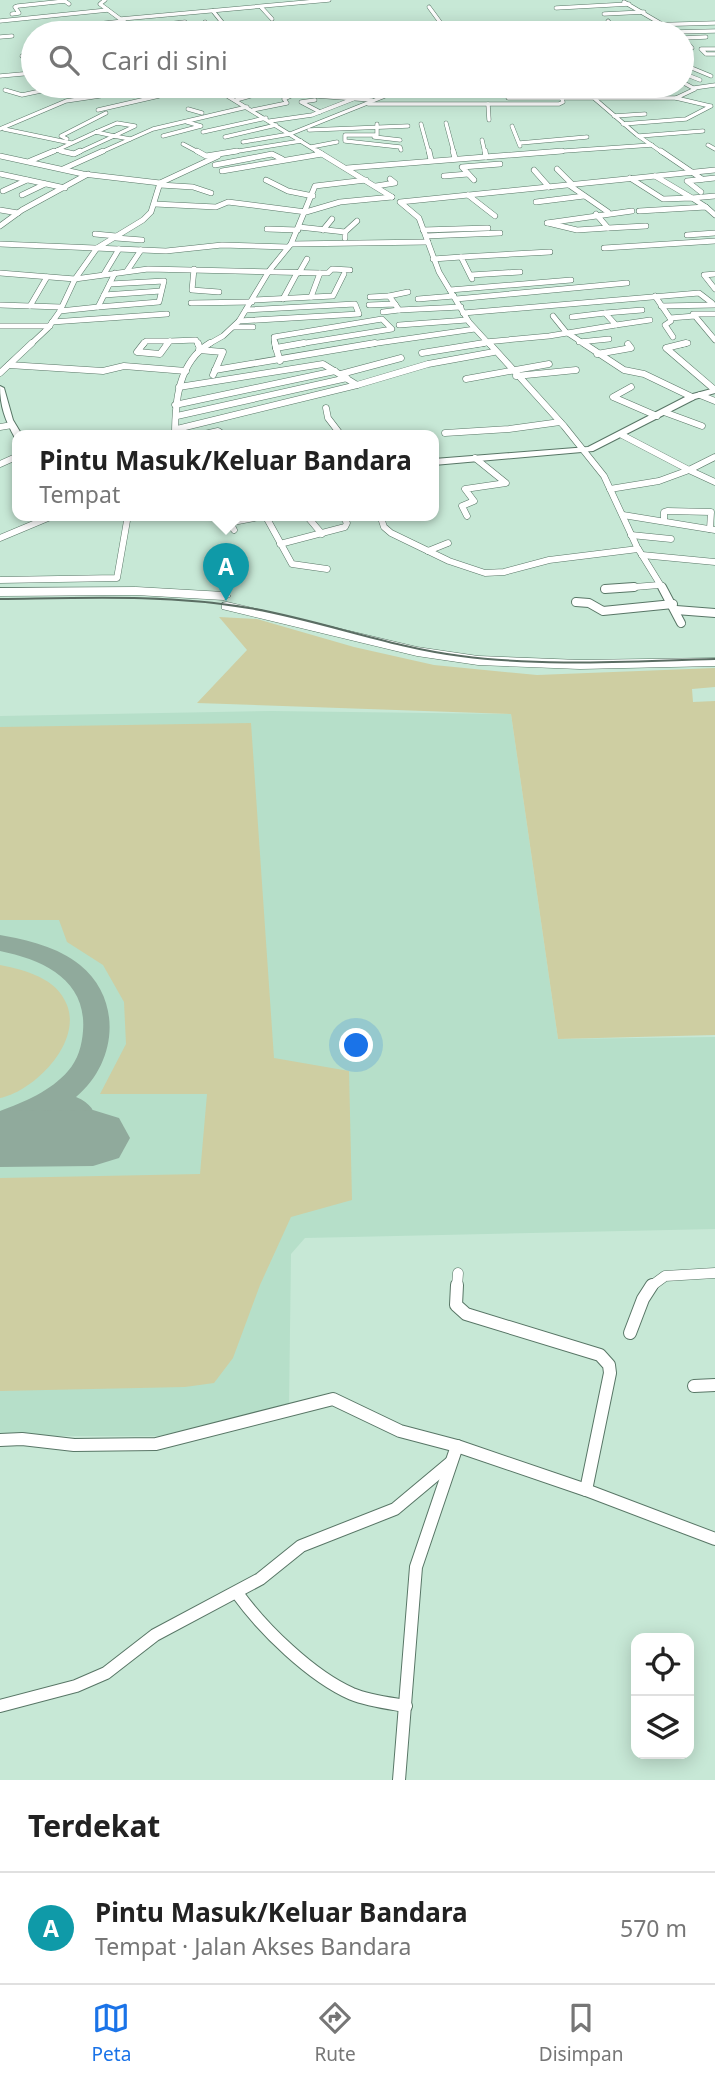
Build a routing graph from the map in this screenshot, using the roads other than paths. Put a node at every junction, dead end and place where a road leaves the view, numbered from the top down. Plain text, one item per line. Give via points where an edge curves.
1 (105, 0) edge
2 (258, 0) edge
3 (329, 0) edge
4 (614, 0) edge
5 (620, 0) edge
6 (49, 2) junction
7 (93, 2) dead end
8 (563, 3) dead end
9 (69, 4) dead end
10 (100, 4) junction
11 (629, 4) junction
12 (263, 6) junction
13 (429, 7) dead end
14 (556, 8) dead end
15 (636, 8) junction
16 (67, 9) dead end
17 (55, 10) junction
18 (108, 10) junction
19 (598, 10) dead end
20 (213, 11) junction
21 (645, 12) junction
22 (19, 13) junction
23 (12, 14) dead end
24 (604, 14) dead end
25 (59, 16) junction
26 (701, 16) dead end
27 (684, 17) dead end
28 (272, 19) dead end
29 (122, 20) junction
30 (0, 21) edge
31 (115, 21) edge
32 (221, 21) edge
33 (439, 21) edge
34 (659, 21) edge
35 (687, 21) edge
36 (708, 23) junction
37 (715, 23) edge
38 (694, 24) edge
39 (694, 28) edge
40 (694, 31) edge
41 (697, 31) junction
42 (714, 34) edge
43 (12, 36) dead end
44 (0, 37) edge
45 (696, 37) edge
46 (715, 51) edge
47 (706, 54) joint
48 (715, 63) edge
49 (5, 68) dead end
50 (694, 68) edge
51 (15, 74) junction
52 (21, 74) edge
53 (713, 75) edge
54 (0, 76) edge
55 (694, 78) edge
56 (700, 80) junction
57 (694, 83) edge
58 (715, 85) edge
59 (694, 88) edge
60 (5, 90) dead end
61 (21, 95) edge
62 (84, 98) edge
63 (150, 98) edge
64 (232, 98) edge
65 (243, 98) edge
66 (286, 98) edge
67 (345, 98) edge
68 (384, 98) edge
69 (508, 98) dead end
70 (562, 98) junction
71 (676, 98) joint
72 (353, 99) junction
73 (595, 99) junction
74 (236, 100) junction
75 (377, 101) junction
76 (343, 103) junction
77 (368, 104) junction
78 (488, 104) junction
79 (405, 105) junction
80 (309, 106) junction
81 (247, 107) junction
82 (713, 107) edge
83 (331, 108) junction
84 (188, 109) dead end
85 (98, 110) dead end
86 (253, 110) junction
87 (320, 112) junction
88 (106, 113) dead end
89 (205, 114) junction
90 (260, 114) junction
91 (645, 114) dead end
92 (404, 115) dead end
93 (614, 116) junction
94 (238, 119) dead end
95 (268, 120) junction
96 (489, 120) dead end
97 (186, 121) junction
98 (446, 123) dead end
99 (421, 124) dead end
100 (623, 124) junction
101 (276, 125) junction
102 (377, 126) junction
103 (408, 126) dead end
104 (512, 126) dead end
105 (398, 127) junction
106 (1, 129) edge
107 (300, 130) junction
108 (704, 131) dead end
109 (96, 132) junction
110 (203, 132) dead end
111 (291, 135) junction
112 (113, 136) junction
113 (163, 136) dead end
114 (377, 136) junction
115 (639, 136) junction
116 (225, 137) dead end
117 (587, 137) dead end
118 (130, 139) junction
119 (271, 139) dead end
120 (617, 139) dead end
121 (400, 140) junction
122 (482, 140) dead end
123 (69, 141) junction
124 (301, 141) junction
125 (243, 142) dead end
126 (337, 142) dead end
127 (197, 143) dead end
128 (520, 143) junction
129 (94, 145) joint
130 (652, 145) junction
131 (708, 145) dead end
132 (311, 147) junction
133 (630, 147) junction
134 (401, 148) joint
135 (206, 149) dead end
136 (715, 149) edge
137 (57, 150) junction
138 (195, 150) junction
139 (322, 154) junction
140 (520, 155) junction
141 (0, 156) edge
142 (219, 157) junction
143 (476, 157) junction
144 (486, 157) junction
145 (456, 158) junction
146 (282, 159) junction
147 (431, 160) junction
148 (28, 162) junction
149 (231, 162) junction
150 (500, 164) dead end
151 (215, 165) dead end
152 (483, 165) junction
153 (346, 168) junction
154 (63, 169) junction
155 (556, 169) dead end
156 (534, 170) dead end
157 (715, 170) edge
158 (222, 171) dead end
159 (692, 172) junction
160 (0, 174) edge
161 (88, 174) junction
162 (468, 174) junction
163 (8, 176) junction
164 (444, 176) dead end
165 (654, 176) junction
166 (630, 178) junction
167 (715, 178) edge
168 (390, 179) dead end
169 (704, 179) junction
170 (0, 180) edge
171 (27, 180) junction
172 (266, 180) dead end
173 (366, 180) junction
174 (474, 180) dead end
175 (45, 184) junction
176 (160, 184) junction
177 (571, 184) junction
178 (376, 186) junction
179 (552, 186) junction
180 (715, 186) edge
181 (65, 188) junction
182 (3, 191) dead end
183 (454, 191) dead end
184 (701, 192) junction
185 (211, 193) dead end
186 (684, 193) junction
187 (715, 194) edge
188 (22, 195) dead end
189 (468, 195) junction
190 (313, 196) junction
191 (567, 196) dead end
192 (584, 196) junction
193 (392, 197) junction
194 (692, 198) junction
195 (156, 201) junction
196 (536, 201) dead end
197 (201, 202) dead end
198 (400, 202) junction
199 (715, 205) edge
200 (705, 206) junction
201 (0, 210) edge
202 (621, 211) junction
203 (632, 211) dead end
204 (639, 211) dead end
205 (306, 212) junction
206 (608, 212) junction
207 (18, 213) junction
208 (596, 214) junction
209 (715, 215) edge
210 (495, 216) dead end
211 (571, 218) junction
212 (332, 219) dead end
213 (356, 221) dead end
214 (0, 226) edge
215 (634, 226) junction
216 (646, 226) dead end
217 (488, 228) dead end
218 (608, 228) junction
219 (267, 229) dead end
220 (299, 229) junction
221 (323, 230) junction
222 (580, 230) junction
223 (500, 233) dead end
224 (715, 233) edge
225 (95, 234) dead end
226 (687, 235) dead end
227 (426, 236) junction
228 (116, 237) junction
229 (202, 237) dead end
230 (243, 238) dead end
231 (142, 240) dead end
232 (715, 241) edge
233 (0, 244) edge
234 (238, 245) junction
235 (289, 246) junction
236 (97, 247) junction
237 (189, 248) junction
238 (604, 248) dead end
239 (119, 249) junction
240 (141, 250) junction
241 (550, 251) dead end
242 (461, 257) junction
243 (307, 259) dead end
244 (433, 259) junction
245 (194, 269) junction
246 (127, 271) junction
247 (269, 272) junction
248 (520, 272) dead end
249 (0, 273) edge
250 (115, 273) junction
251 (298, 273) junction
252 (320, 273) junction
253 (104, 274) junction
254 (715, 274) edge
255 (47, 277) junction
256 (75, 279) junction
257 (571, 280) dead end
258 (708, 281) junction
259 (715, 281) edge
260 (627, 283) dead end
261 (110, 284) junction
262 (715, 289) edge
263 (450, 290) junction
264 (161, 291) junction
265 (219, 292) dead end
266 (408, 292) dead end
267 (104, 295) junction
268 (388, 296) junction
269 (655, 296) junction
270 (311, 297) junction
271 (370, 297) dead end
272 (455, 298) junction
273 (283, 299) junction
274 (418, 299) dead end
275 (253, 301) junction
276 (191, 303) dead end
277 (369, 304) dead end
278 (395, 304) junction
279 (684, 304) junction
280 (713, 304) edge
281 (0, 305) edge
282 (30, 306) junction
283 (662, 306) junction
284 (98, 307) junction
285 (61, 309) junction
286 (246, 310) junction
287 (399, 310) junction
288 (462, 310) junction
289 (642, 310) dead end
290 (383, 312) dead end
291 (605, 313) junction
292 (167, 314) dead end
293 (715, 314) edge
294 (554, 316) dead end
295 (695, 316) junction
296 (572, 317) dead end
297 (670, 318) junction
298 (467, 320) junction
299 (649, 320) dead end
300 (239, 321) junction
301 (51, 324) junction
302 (399, 325) dead end
303 (616, 325) junction
304 (0, 326) edge
305 (234, 327) junction
306 (253, 327) dead end
307 (326, 328) junction
308 (475, 329) junction
309 (566, 332) junction
310 (223, 336) junction
311 (673, 337) dead end
312 (335, 338) junction
313 (172, 339) junction
314 (609, 339) dead end
315 (715, 340) edge
316 (579, 342) junction
317 (486, 343) junction
318 (688, 343) dead end
319 (628, 344) dead end
320 (276, 348) junction
321 (347, 348) junction
322 (200, 349) junction
323 (494, 352) junction
324 (250, 354) dead end
325 (597, 354) junction
326 (401, 358) dead end
327 (280, 361) junction
328 (434, 362) junction
329 (9, 365) junction
330 (549, 365) dead end
331 (244, 366) junction
332 (510, 370) junction
333 (576, 370) dead end
334 (186, 371) junction
335 (0, 373) edge
336 (341, 374) junction
337 (516, 376) junction
338 (466, 379) dead end
339 (358, 386) junction
340 (178, 387) junction
341 (631, 387) dead end
342 (0, 388) edge
343 (715, 390) edge
344 (696, 396) junction
345 (715, 401) edge
346 (175, 405) junction
347 (326, 408) dead end
348 (3, 409) edge
349 (660, 414) junction
350 (177, 416) junction
351 (561, 422) junction
352 (12, 425) junction
353 (702, 426) dead end
354 (0, 427) edge
355 (15, 430) edge
356 (176, 430) edge
357 (184, 430) edge
358 (338, 430) edge
359 (445, 433) dead end
360 (622, 435) junction
361 (584, 451) junction
362 (715, 457) edge
363 (475, 458) junction
364 (439, 462) edge
365 (689, 470) junction
366 (715, 482) edge
367 (610, 489) junction
368 (623, 515) junction
369 (467, 516) dead end
370 (664, 520) junction
371 (41, 521) edge
372 (127, 521) edge
373 (238, 521) edge
374 (268, 521) edge
375 (311, 521) edge
376 (346, 521) edge
377 (383, 521) edge
378 (713, 529) edge
379 (234, 530) dead end
380 (322, 534) junction
381 (631, 535) junction
382 (0, 538) edge
383 (671, 539) dead end
384 (448, 543) dead end
385 (280, 544) junction
386 (428, 551) junction
387 (640, 552) junction
388 (715, 562) edge
389 (327, 569) dead end
390 (0, 580) edge
391 (659, 584) junction
392 (605, 589) dead end
393 (0, 592) edge
394 (0, 601) edge
395 (226, 601) junction
396 (576, 602) dead end
397 (674, 607) junction
398 (715, 613) edge
399 (681, 623) dead end
400 (715, 651) edge
401 (715, 662) edge
402 (458, 1273) dead end
403 (715, 1273) edge
404 (630, 1333) dead end
405 (715, 1385) edge
406 (694, 1386) dead end
407 (0, 1440) edge
408 (457, 1446) junction
409 (450, 1463) junction
410 (586, 1490) junction
411 (715, 1539) edge
412 (237, 1593) junction
413 (0, 1706) edge
414 (406, 1706) junction
415 (399, 1780) edge

1 - 10 street
2 - 12 street
3 - 12 street
4 - 8 street
5 - 11 street
6 - 9 street
6 - 17 street
6 - 22 street via 16,6
7 - 10 street
10 - 18 street
11 - 14 street
11 - 15 street
12 - 20 street
12 - 28 street
13 - 33 street
15 - 19 street
15 - 21 street
16 - 17 street
17 - 22 street
17 - 25 street
18 - 25 street
18 - 29 street
20 - 29 street
20 - 32 street
21 - 24 street
21 - 34 street
22 - 23 street
25 - 30 street
26 - 36 street
27 - 35 street
29 - 31 street
36 - 37 street
36 - 38 street
36 - 42 street
39 - 41 street
40 - 41 street
41 - 42 street
42 - 45 street
43 - 44 street
46 - 47 street via 701,49
47 - 48 street
49 - 51 street
50 - 53 street
51 - 52 street
51 - 54 street
53 - 56 street
55 - 56 street
56 - 57 street
58 - 59 street
60 - 61 street
62 - 106 street
63 - 85 street
64 - 74 street
65 - 74 street
66 - 86 street via 287,103
67 - 72 street
68 - 75 street
69 - 70 street
70 - 73 street
70 - 78 street via 559,104
71 - 73 street
71 - 82 street
72 - 75 street
72 - 76 street
73 - 93 street
74 - 81 street
75 - 77 street
76 - 80 street via 301,102
76 - 83 street
77 - 79 street
77 - 107 street
78 - 79 street
78 - 96 street
79 - 92 street
80 - 83 street
80 - 87 street
81 - 86 street
81 - 89 street
82 - 100 street via 687,119
83 - 87 street
84 - 89 street
86 - 90 street
87 - 95 street
88 - 123 street via 61,136
89 - 97 street
90 - 94 street
90 - 95 street
91 - 93 street
93 - 100 street
95 - 101 street
95 - 110 street
97 - 113 street via 201,126
97 - 118 street
98 - 145 street
99 - 147 street
100 - 115 street
101 - 111 street
101 - 116 street
102 - 105 street
102 - 107 street
102 - 114 street
103 - 105 street
104 - 128 street
105 - 121 street
106 - 123 street
107 - 111 street
108 - 115 street
109 - 112 street
109 - 112 street via 117,123 135,126
109 - 123 street
111 - 119 street
111 - 124 street
111 - 125 street
112 - 118 street
112 - 129 street
114 - 121 street
114 - 134 street via 345,135 345,141
115 - 130 street
117 - 128 street
118 - 154 street
120 - 133 street
121 - 134 street
122 - 144 street
123 - 137 street
124 - 132 street
124 - 142 street
126 - 132 street
127 - 138 street via 185,145
128 - 140 street
129 - 137 street via 74,154
130 - 133 street
130 - 159 street
131 - 136 street
132 - 139 street
133 - 140 street
135 - 138 street
137 - 148 street
138 - 142 street via 203,156
139 - 146 street
139 - 153 street
140 - 144 street
141 - 148 street
142 - 149 street
142 - 176 street
143 - 144 street
143 - 145 street
143 - 152 street
145 - 147 street
146 - 149 street via 272,154
146 - 158 street
147 - 153 street
148 - 154 street
149 - 151 street
150 - 152 street
152 - 162 street via 462,167
153 - 173 street
154 - 161 street
155 - 177 street
156 - 179 street
157 - 159 street
159 - 165 street
159 - 169 street
160 - 163 street
161 - 176 street
161 - 181 street
162 - 164 street
162 - 174 street
163 - 170 street
163 - 171 street
165 - 166 street
165 - 186 street
166 - 177 street
166 - 194 street via 663,198
167 - 169 street
168 - 178 street via 395,183
169 - 180 street
169 - 184 street via 687,181
171 - 175 street
171 - 182 street
172 - 190 street
173 - 178 street
173 - 190 street via 315,186
175 - 181 street
175 - 188 street
176 - 185 street
176 - 195 street
177 - 179 street
177 - 192 street
178 - 193 street
179 - 189 street
179 - 191 street
181 - 207 street
183 - 193 street
184 - 186 street
184 - 187 street
186 - 194 street
187 - 194 street
189 - 198 street
189 - 210 street
190 - 205 street
192 - 196 street
192 - 206 street
193 - 198 street
193 - 205 street via 353,200
194 - 200 street
195 - 197 street
195 - 205 street via 216,207 228,202
195 - 228 street via 143,220
198 - 227 street via 419,218
199 - 200 street
200 - 204 street
200 - 209 street
201 - 207 street
202 - 203 street
202 - 206 street
202 - 215 street
205 - 220 street
206 - 208 street
207 - 214 street
208 - 211 street
208 - 218 street
211 - 222 street
211 - 222 street via 546,222
212 - 221 street
213 - 221 street via 345,235
215 - 216 street
215 - 218 street
217 - 227 street
218 - 222 street
219 - 220 street
220 - 221 street
220 - 235 street
223 - 227 street
224 - 226 street
225 - 228 street
227 - 235 street
227 - 244 street
228 - 231 street
228 - 236 street
229 - 237 street
230 - 234 street
232 - 238 street
233 - 236 street
234 - 235 street
234 - 237 street
235 - 247 street
236 - 239 street
236 - 256 street
237 - 240 street
239 - 240 street
239 - 253 street
240 - 246 street
241 - 242 street
242 - 244 street
242 - 248 street via 472,277
243 - 251 street
244 - 263 street
245 - 246 street
245 - 247 street
245 - 265 street via 192,290
246 - 250 street
247 - 251 street
247 - 275 street
249 - 255 street
250 - 253 street
250 - 261 street
251 - 252 street
251 - 273 street
252 - 270 street
252 - 270 street via 347,272 335,295
253 - 256 street
254 - 258 street via 704,274
255 - 256 street
255 - 282 street
256 - 285 street
257 - 263 street
258 - 259 street
258 - 262 street
260 - 272 street
261 - 264 street via 162,280
261 - 267 street
263 - 272 street
264 - 267 street
264 - 284 street via 158,303
266 - 268 street
267 - 284 street
268 - 271 street
268 - 278 street
269 - 280 street via 701,293
269 - 283 street
269 - 288 street
270 - 273 street
272 - 274 street
272 - 288 street
273 - 275 street
275 - 276 street
275 - 286 street
277 - 278 street
278 - 287 street
279 - 280 street
279 - 283 street
279 - 295 street
281 - 282 street
282 - 285 street
283 - 297 street
284 - 285 street
285 - 301 street
286 - 300 street
286 - 300 street via 355,304 359,314
287 - 288 street
287 - 290 street
288 - 298 street
289 - 291 street
291 - 296 street
291 - 303 street
292 - 301 street
293 - 295 street
294 - 309 street
295 - 297 street
295 - 315 street
297 - 311 street via 665,325
298 - 302 street
298 - 308 street
299 - 303 street
300 - 305 street
301 - 304 street
301 - 329 street
303 - 309 street
305 - 306 street
305 - 310 street
307 - 312 street
307 - 312 street via 382,319 392,329
307 - 320 street via 274,337
308 - 317 street
308 - 321 street
309 - 316 street
309 - 317 street
310 - 313 street
310 - 322 street
312 - 320 street
312 - 321 street
313 - 313 street via 159,355 137,352 145,341
313 - 322 street via 198,340
314 - 316 street
316 - 325 street
317 - 323 street
317 - 328 street via 422,353
318 - 343 street via 666,348
319 - 325 street via 631,348
320 - 327 street
321 - 327 street
322 - 331 street via 223,352 214,373
322 - 334 street
323 - 328 street
323 - 332 street
324 - 331 street
325 - 344 street via 628,372
326 - 336 street
327 - 331 street
328 - 339 street
329 - 334 street
329 - 335 street
330 - 332 street
332 - 337 street
332 - 338 street
333 - 337 street
334 - 340 street
336 - 339 street
336 - 340 street via 323,364
336 - 346 street
336 - 350 street
337 - 351 street
339 - 357 street
340 - 346 street
341 - 349 street via 613,397
342 - 348 street
343 - 344 street
344 - 345 street
344 - 349 street
346 - 350 street
347 - 358 street
348 - 352 street
349 - 353 street
349 - 360 street
350 - 356 street
351 - 359 street
351 - 361 street
352 - 354 street
352 - 355 street
360 - 361 street
360 - 365 street
361 - 363 street
361 - 367 street
362 - 365 street
363 - 364 street
363 - 369 street via 506,483 465,489 474,502 463,505
365 - 366 street
365 - 367 street via 659,481
367 - 368 street
368 - 370 street
368 - 381 street
370 - 378 street
370 - 378 street via 667,511 711,512
371 - 382 street
372 - 390 street via 117,578
373 - 379 street via 232,524
374 - 385 street
375 - 380 street
376 - 380 street via 345,527
377 - 386 street via 386,529
380 - 385 street
381 - 383 street
381 - 387 street
384 - 386 street
385 - 389 street via 293,565
386 - 387 street via 469,570 490,573 550,560
387 - 388 street
387 - 391 street
391 - 392 street
391 - 397 street
393 - 395 highway via 155,591
394 - 395 highway
395 - 400 highway via 309,611 401,637 475,649
395 - 401 highway via 448,657 549,663
396 - 397 street via 603,611
397 - 398 street
397 - 399 street
402 - 410 street via 456,1305 466,1314 600,1355 609,1365
403 - 404 street via 684,1273 654,1281 646,1289
405 - 406 street
407 - 408 street via 156,1444 333,1399 400,1430
408 - 409 street
408 - 410 street
409 - 412 street via 395,1509 300,1546 278,1567
409 - 414 street via 416,1567
410 - 411 street
412 - 413 street via 155,1636 106,1673
412 - 414 street via 248,1612 348,1692
414 - 415 street

